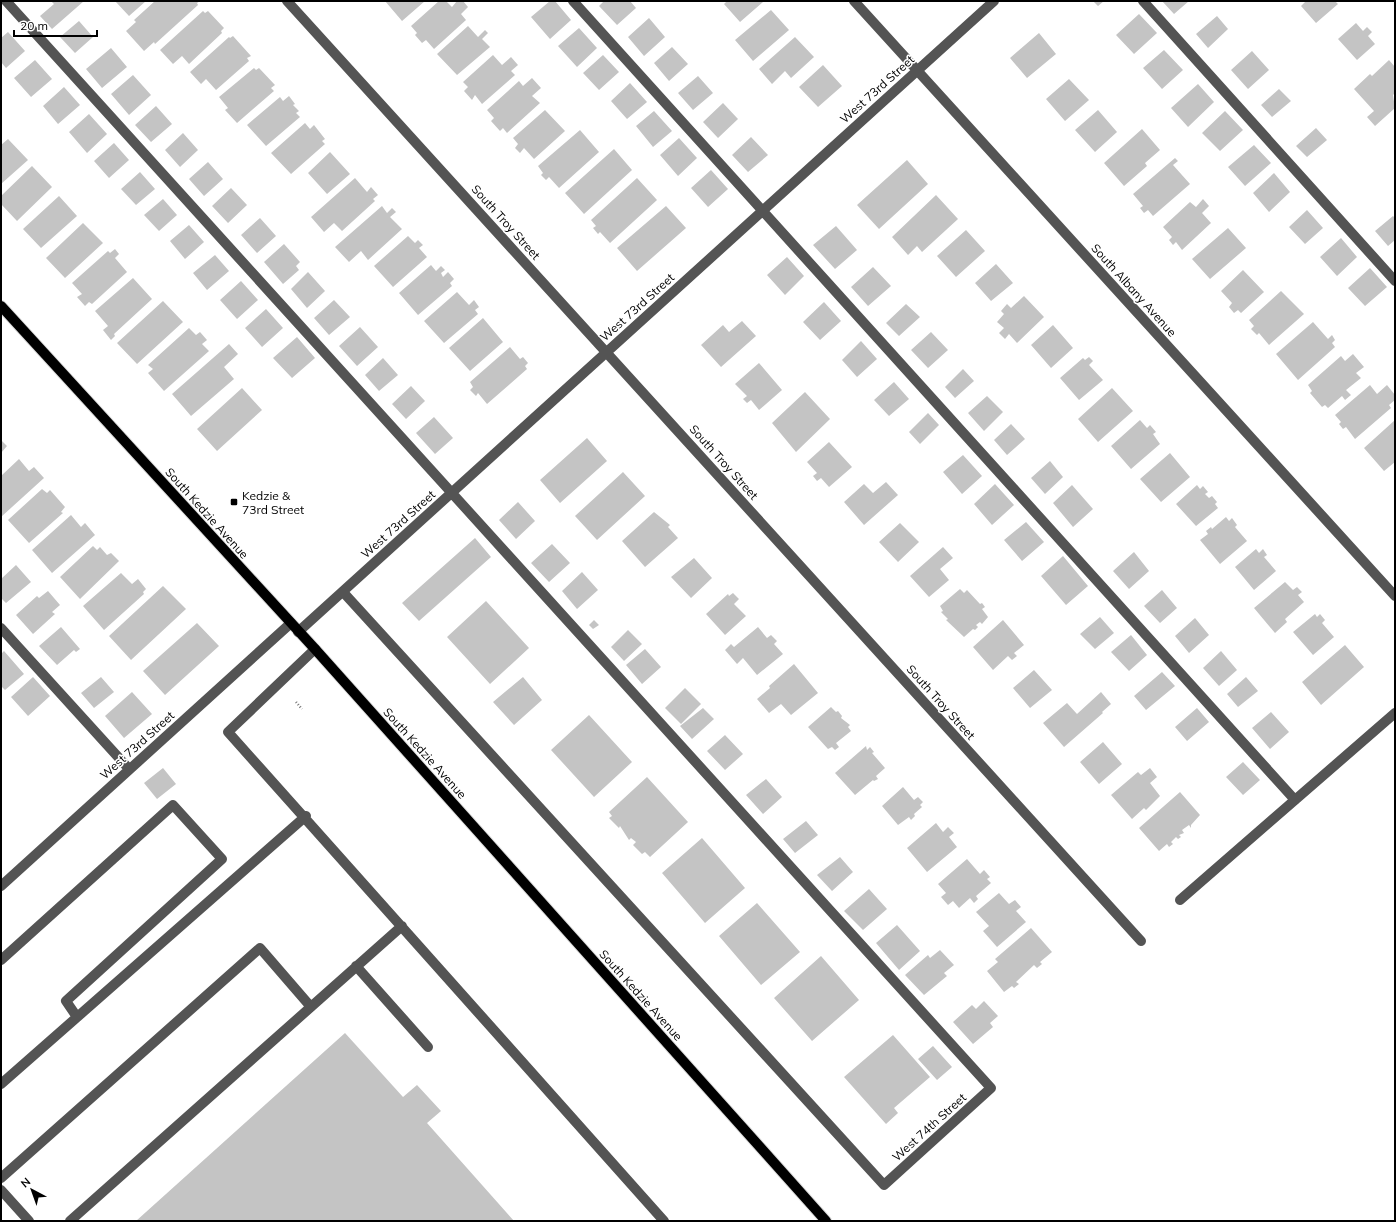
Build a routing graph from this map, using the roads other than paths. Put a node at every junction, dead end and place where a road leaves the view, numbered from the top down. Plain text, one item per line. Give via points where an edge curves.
1 (6, 1) edge
2 (287, 1) edge
3 (572, 1) edge
4 (854, 1) edge
5 (994, 1) edge
6 (1143, 1) edge
7 (917, 71) junction
8 (763, 211) junction
9 (1395, 281) edge
10 (1, 306) edge
11 (606, 352) junction
12 (452, 493) junction
13 (343, 592) junction
14 (1395, 596) edge
15 (291, 623) junction
16 (1, 628) edge
17 (298, 632) junction
18 (315, 649) junction
19 (1395, 713) edge
20 (129, 769) junction
21 (1296, 800) junction
22 (306, 816) junction
23 (1, 886) edge
24 (1180, 900) dead end
25 (402, 926) junction
26 (1140, 941) dead end
27 (1, 960) edge
28 (356, 966) junction
29 (311, 1007) junction
30 (77, 1017) junction
31 (428, 1047) dead end
32 (1, 1084) edge
33 (1, 1178) edge
34 (1, 1190) edge
35 (29, 1221) edge
36 (70, 1221) edge
37 (664, 1221) edge
38 (826, 1221) edge

1 - 12 street
2 - 11 street, South Troy Street
3 - 8 street
4 - 7 street, South Albany Avenue
5 - 7 street, West 73rd Street
6 - 9 street
7 - 8 street, West 73rd Street
7 - 14 street, South Albany Avenue
8 - 11 street, West 73rd Street
8 - 21 street
10 - 15 main road, South Kedzie Avenue
11 - 12 street, West 73rd Street
11 - 26 street, South Troy Street
12 - 13 street, West 73rd Street
12 - 13 street, West 74th Street via 991,1088 884,1185
13 - 17 street, West 73rd Street
15 - 17 main road, South Kedzie Avenue
15 - 20 street, West 73rd Street
16 - 20 street
17 - 18 main road, South Kedzie Avenue
18 - 22 street via 228,732
18 - 38 main road, South Kedzie Avenue
19 - 21 street
20 - 23 street, West 73rd Street
21 - 24 street
22 - 25 street
22 - 30 street
25 - 28 street
25 - 37 street
27 - 30 street via 173,805 222,859 66,1001
28 - 29 street
28 - 31 street
29 - 33 street via 260,948
29 - 36 street
30 - 32 street
34 - 35 street

